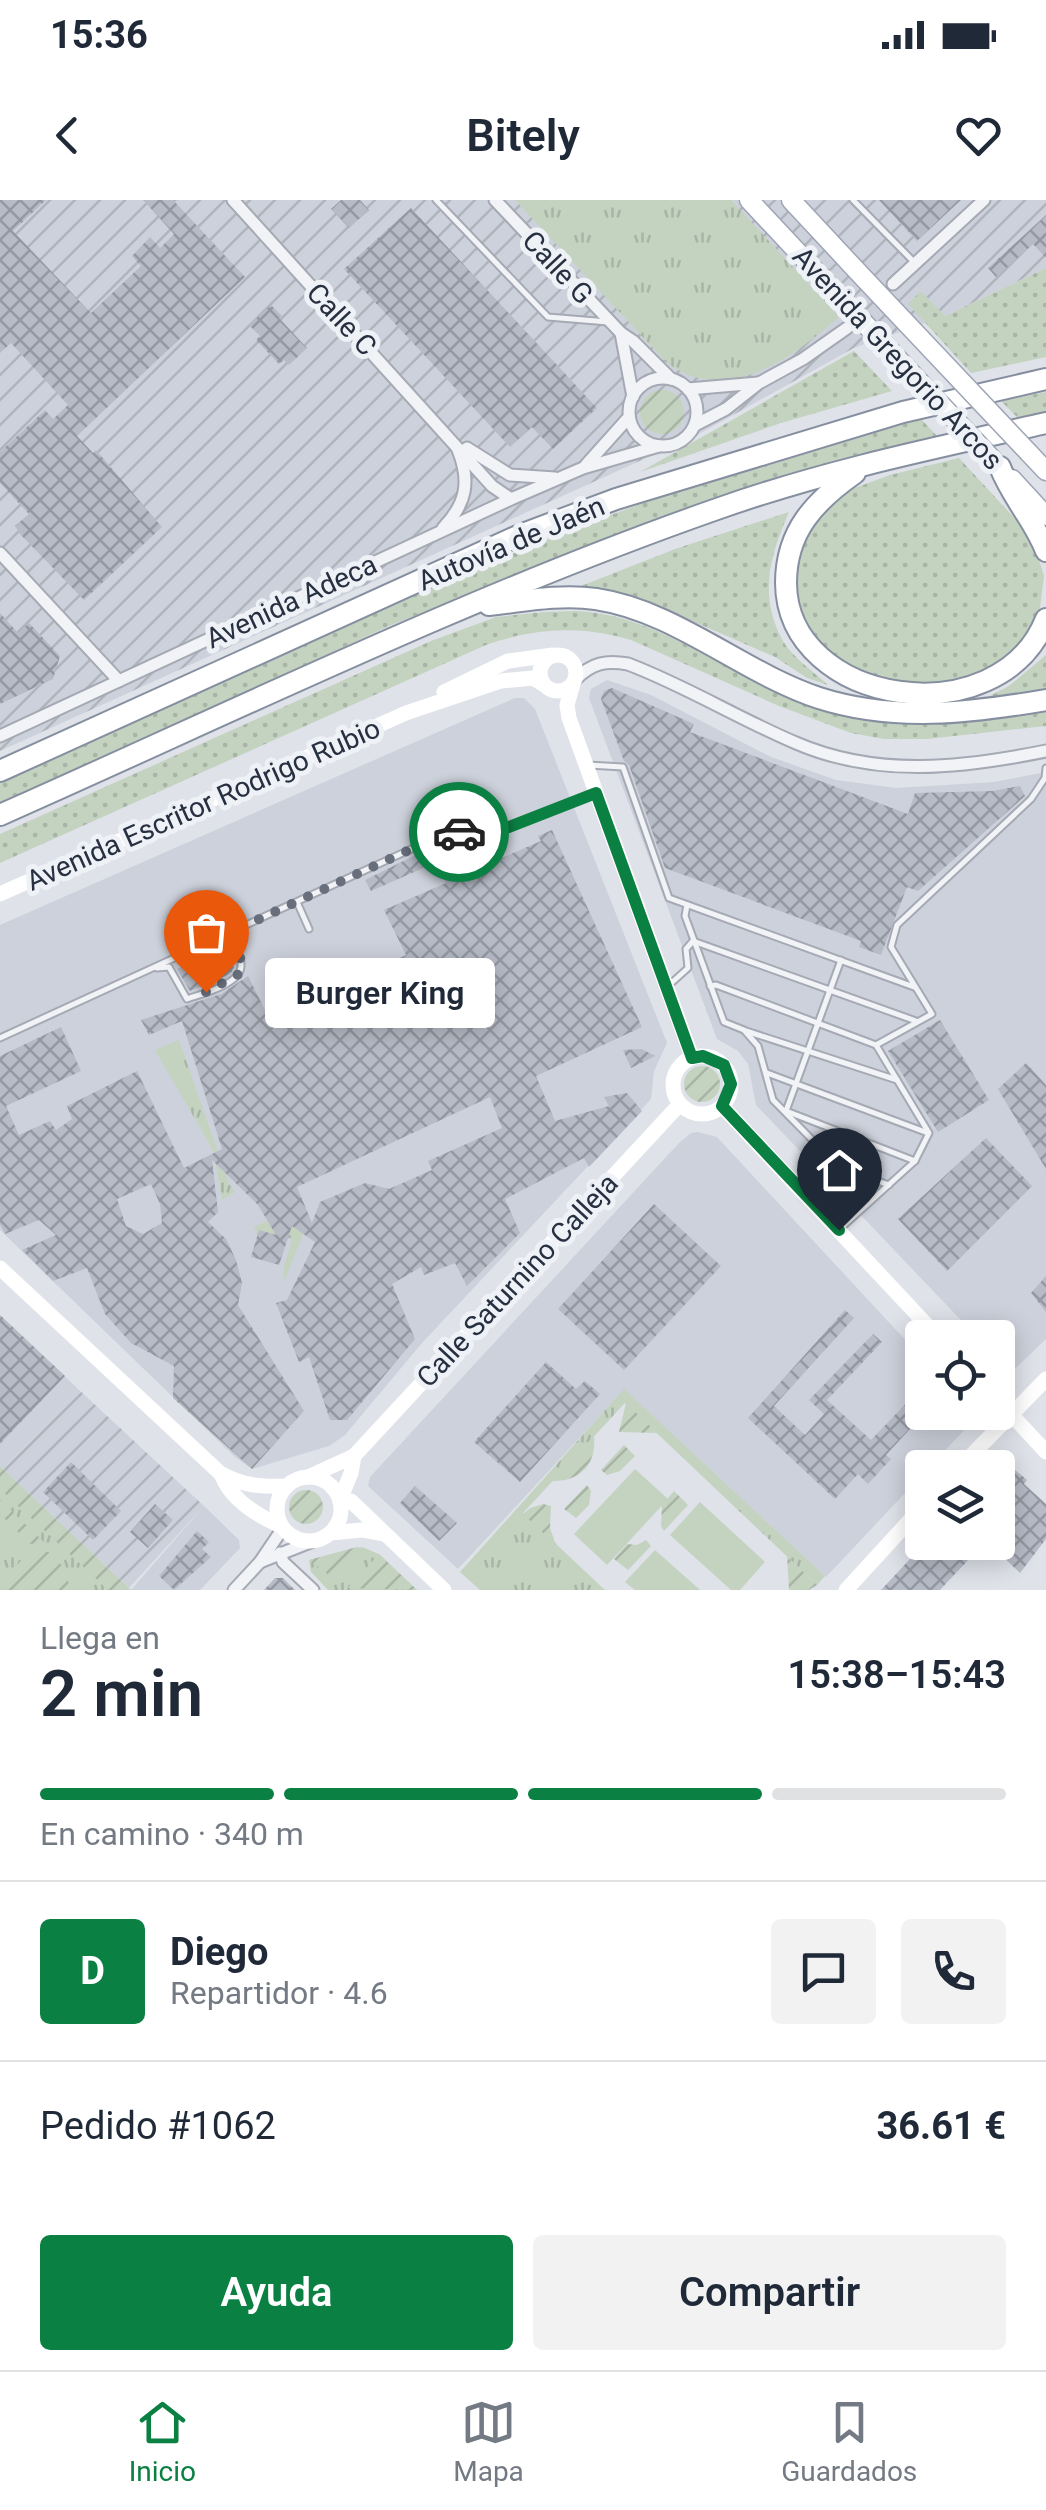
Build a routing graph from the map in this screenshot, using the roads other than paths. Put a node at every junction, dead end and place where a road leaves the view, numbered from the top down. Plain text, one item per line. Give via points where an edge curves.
1 (233, 200) edge
2 (436, 200) edge
3 (495, 200) edge
4 (749, 200) edge
5 (791, 200) edge
6 (853, 200) edge
7 (984, 200) edge
8 (915, 263) junction
9 (893, 284) dead end
10 (610, 322) junction
11 (847, 328) dead end
12 (621, 334) junction
13 (1046, 369) edge
14 (671, 379) junction
15 (1046, 379) edge
16 (759, 383) junction
17 (688, 389) junction
18 (633, 397) junction
19 (629, 417) junction
20 (1046, 423) edge
21 (695, 424) junction
22 (452, 438) junction
23 (659, 446) junction
24 (867, 464) junction
25 (997, 464) junction
26 (583, 468) junction
27 (500, 471) junction
28 (1046, 471) edge
29 (565, 478) junction
30 (510, 499) junction
31 (1046, 516) edge
32 (438, 533) junction
33 (520, 535) junction
34 (1046, 551) edge
35 (0, 553) edge
36 (467, 607) junction
37 (1046, 620) edge
38 (552, 656) junction
39 (119, 681) junction
40 (574, 681) junction
41 (546, 686) junction
42 (1046, 700) edge
43 (406, 713) junction
44 (569, 718) junction
45 (0, 736) edge
46 (1046, 750) edge
47 (586, 765) junction
48 (1046, 768) edge
49 (0, 771) edge
50 (596, 793) junction
51 (0, 815) edge
52 (0, 894) edge
53 (297, 902) junction
54 (687, 905) junction
55 (244, 926) junction
56 (309, 929) dead end
57 (694, 941) junction
58 (841, 960) junction
59 (149, 970) junction
60 (710, 986) junction
61 (666, 988) junction
62 (917, 988) junction
63 (830, 992) junction
64 (818, 1022) junction
65 (918, 1022) junction
66 (744, 1030) junction
67 (0, 1038) edge
68 (876, 1044) junction
69 (807, 1052) junction
70 (692, 1058) junction
71 (767, 1073) junction
72 (897, 1080) junction
73 (796, 1083) junction
74 (680, 1104) junction
75 (722, 1106) junction
76 (786, 1111) junction
77 (928, 1134) junction
78 (915, 1161) junction
79 (889, 1184) junction
80 (839, 1230) junction
81 (0, 1268) edge
82 (922, 1320) edge
83 (1046, 1379) edge
84 (1015, 1407) edge
85 (1015, 1419) edge
86 (994, 1430) edge
87 (975, 1450) edge
88 (1046, 1452) edge
89 (354, 1456) junction
90 (220, 1472) junction
91 (308, 1477) junction
92 (287, 1486) junction
93 (340, 1501) junction
94 (905, 1526) edge
95 (282, 1527) junction
96 (330, 1533) junction
97 (383, 1534) junction
98 (313, 1541) junction
99 (280, 1553) junction
100 (260, 1562) junction
101 (234, 1590) edge
102 (313, 1590) edge
103 (444, 1590) edge
104 (846, 1590) edge

1 - 22 street, Calle C
2 - 10 lane via 548,317
3 - 10 street, Calle G
4 - 25 main road, Avenida Gregorio Arcos, bridge
5 - 28 main road, Avenida Gregorio Arcos, bridge
6 - 8 lane
7 - 8 street
8 - 9 street
10 - 12 street, Calle G
11 - 16 street
12 - 14 street, Calle G
12 - 18 street
13 - 33 highway via 876,409 622,491
14 - 17 street
14 - 18 street via 653,380
15 - 33 highway, Autovía de Jaén via 758,454
16 - 17 street
16 - 21 street
17 - 21 street
18 - 19 street
19 - 23 street via 640,437
19 - 26 street, Avenida Adeca
20 - 24 highway, Autovía de Jaén
21 - 23 street via 684,439
22 - 27 street, Calle C
22 - 30 street, Calle C
22 - 32 street, Calle C via 465,466 466,492
23 - 26 street, Avenida Adeca
24 - 36 highway, Autovía de Jaén via 718,508
24 - 37 highway via 825,494 790,546 786,590 792,618 817,656 866,684 952,692 1019,663
25 - 31 main road, Avenida Gregorio Arcos
25 - 34 highway
26 - 29 street, Avenida Adeca
27 - 29 street, Calle C
27 - 30 street
29 - 30 street, Avenida Adeca
30 - 32 street, Avenida Adeca
32 - 39 street, Avenida Adeca
33 - 49 highway, Autovía de Jaén
35 - 39 street
36 - 42 highway via 597,599 644,613 822,699 900,713
36 - 51 highway, Autovía de Jaén
38 - 40 street via 572,660
38 - 41 street via 541,666
38 - 43 street, Avenida Escritor Rodrigo Rubio via 508,661
39 - 45 street, Avenida Adeca
40 - 41 street via 564,690
40 - 44 street
40 - 46 street via 595,664 628,664 797,744 855,762 925,768
41 - 43 street, Avenida Escritor Rodrigo Rubio via 533,678 501,681
41 - 44 street
43 - 52 street, Avenida Escritor Rodrigo Rubio
44 - 47 street
47 - 50 street
47 - 54 lane via 623,767 669,898
48 - 62 lane via 1032,799 897,925 890,947
50 - 53 lane via 509,827 444,834
50 - 61 street
53 - 55 lane
53 - 56 lane
54 - 57 lane
54 - 58 lane
55 - 59 lane
55 - 59 lane via 234,935 242,965 228,983 187,1000 169,967
57 - 60 lane
57 - 61 lane via 686,949 688,968
57 - 63 lane
58 - 62 lane
58 - 63 lane
59 - 67 lane
60 - 64 lane
60 - 66 lane via 724,1022
61 - 70 street
62 - 65 lane via 932,1014
63 - 64 lane
63 - 65 lane
64 - 68 lane
64 - 69 lane
65 - 68 lane
66 - 69 lane
66 - 71 lane
68 - 72 lane
69 - 72 lane
69 - 73 lane
70 - 74 street via 673,1082
70 - 75 street via 724,1065 731,1084
71 - 73 lane
71 - 76 lane via 773,1100
72 - 77 lane
73 - 76 lane
73 - 77 lane
74 - 75 street via 696,1114
74 - 89 street, Calle Saturnino Calleja
75 - 80 street
76 - 78 lane
76 - 79 lane via 839,1167
77 - 78 lane
78 - 79 lane
79 - 80 lane
80 - 82 street
81 - 90 street
83 - 84 street
85 - 88 street
86 - 87 street
89 - 91 street, Calle Saturnino Calleja
89 - 93 street, Calle Saturnino Calleja
90 - 92 street via 241,1483
90 - 95 street via 254,1514
91 - 92 street
91 - 93 street via 324,1481
92 - 95 street via 276,1509
93 - 96 street via 340,1518
93 - 97 street via 362,1508
94 - 104 street
95 - 98 street via 294,1538
95 - 100 street
96 - 97 street
96 - 98 street
97 - 103 street
98 - 99 street
99 - 100 street
99 - 102 street
100 - 101 street

